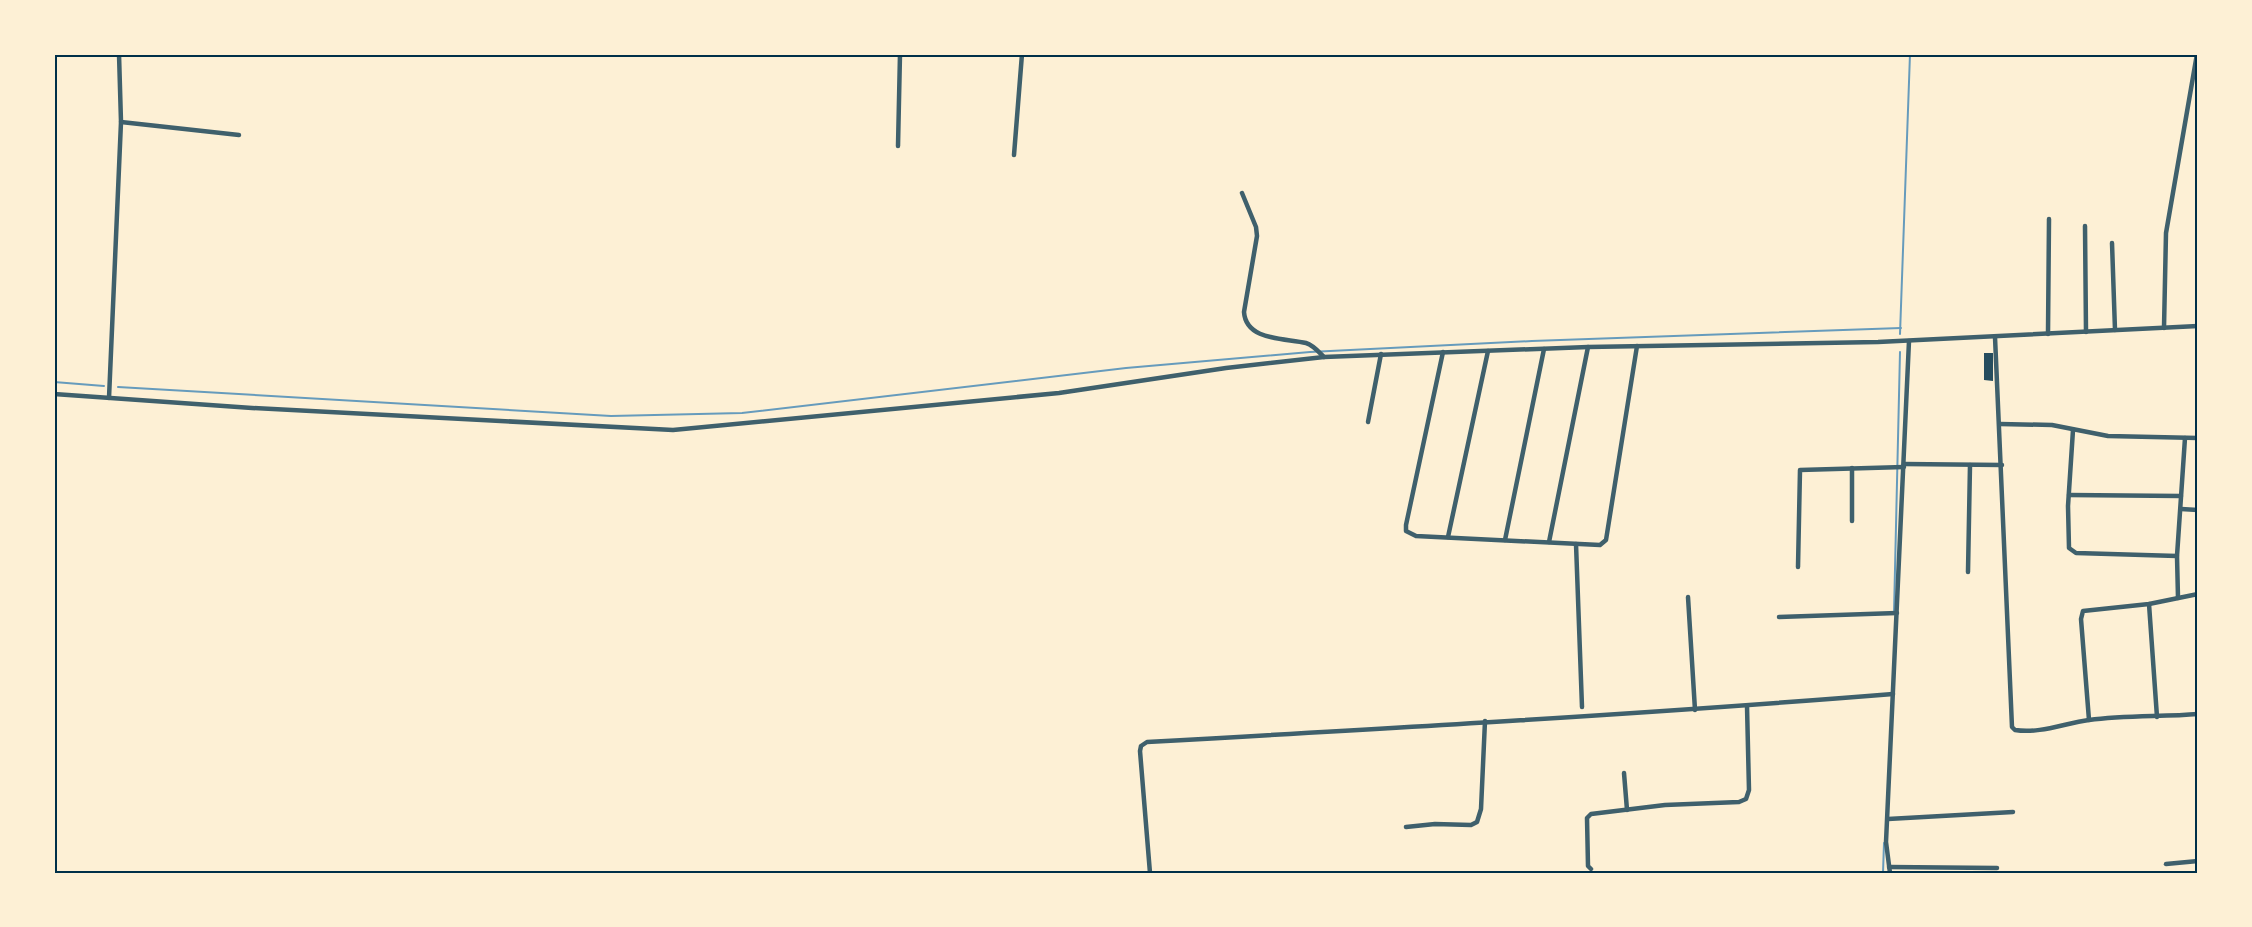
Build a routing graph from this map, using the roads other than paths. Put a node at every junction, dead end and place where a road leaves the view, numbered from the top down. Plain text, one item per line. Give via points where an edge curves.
1 (119, 54) edge
2 (900, 54) edge
3 (1022, 54) edge
4 (2197, 54) edge
5 (121, 122) junction
6 (239, 135) dead end
7 (898, 146) dead end
8 (1014, 155) dead end
9 (1242, 193) dead end
10 (2049, 219) dead end
11 (2085, 226) dead end
12 (2112, 243) dead end
13 (2198, 326) edge
14 (2164, 328) junction
15 (2115, 330) junction
16 (2086, 332) junction
17 (2048, 334) junction
18 (1995, 337) junction
19 (1910, 341) junction
20 (1637, 346) junction
21 (1588, 347) junction
22 (1544, 349) junction
23 (1488, 351) junction
24 (1443, 352) junction
25 (1381, 354) junction
26 (1324, 357) junction
27 (54, 394) edge
28 (109, 398) junction
29 (1368, 422) dead end
30 (2000, 424) junction
31 (2073, 430) junction
32 (2185, 438) junction
33 (2198, 438) edge
34 (1904, 465) junction
35 (1970, 465) junction
36 (2002, 465) junction
37 (1852, 468) junction
38 (2069, 495) junction
39 (2181, 496) junction
40 (2181, 509) junction
41 (2198, 510) edge
42 (1852, 521) dead end
43 (1448, 537) junction
44 (1505, 540) junction
45 (1549, 542) junction
46 (1576, 544) junction
47 (2177, 556) junction
48 (1798, 567) dead end
49 (1968, 572) dead end
50 (2198, 594) edge
51 (1688, 597) dead end
52 (2178, 598) junction
53 (2149, 604) junction
54 (1897, 613) junction
55 (1779, 617) dead end
56 (1893, 694) junction
57 (1747, 706) junction
58 (1582, 707) dead end
59 (1695, 710) junction
60 (2198, 714) edge
61 (2157, 717) junction
62 (2089, 720) junction
63 (1485, 721) junction
64 (1624, 773) dead end
65 (1627, 810) junction
66 (2013, 812) dead end
67 (1888, 819) junction
68 (1407, 827) dead end
69 (2198, 861) edge
70 (2166, 864) dead end
71 (1997, 868) dead end
72 (1591, 869) dead end
73 (1889, 870) edge
74 (1150, 873) edge

1 - 5 street
2 - 7 street
3 - 8 street
4 - 14 street via 2166,233
5 - 6 street
5 - 28 street
9 - 26 street via 1257,236 1244,312 1247,324 1284,341 1310,344
10 - 17 street
11 - 16 street
12 - 15 street
13 - 14 street
14 - 15 street
15 - 16 street
16 - 17 street
17 - 18 street
18 - 19 street
18 - 30 street
19 - 20 street
19 - 34 street
20 - 21 street
20 - 46 street via 1606,540 1600,545
21 - 22 street
21 - 45 street
22 - 23 street
22 - 44 street
23 - 24 street
23 - 43 street
24 - 25 street
24 - 43 street via 1406,531 1410,535
25 - 26 street
25 - 29 street
26 - 28 street via 1059,393 673,430
27 - 28 street
30 - 31 street via 2052,425
30 - 36 street
31 - 32 street via 2108,436
31 - 38 street
32 - 33 street
32 - 39 street
34 - 35 street
34 - 37 street
34 - 54 street
35 - 36 street
35 - 49 street
36 - 62 street via 2012,727 2062,727
37 - 42 street
37 - 48 street via 1800,470
38 - 39 street
38 - 47 street via 2068,544 2072,552
39 - 40 street
40 - 41 street
40 - 47 street
43 - 44 street
44 - 45 street
45 - 46 street
46 - 58 street
47 - 52 street
50 - 52 street
51 - 59 street
52 - 53 street
53 - 61 street
53 - 62 street via 2082,613
54 - 55 street
54 - 56 street
56 - 57 street
56 - 67 street
57 - 59 street
57 - 65 street via 1746,799
59 - 63 street
60 - 61 street
61 - 62 street
63 - 68 street via 1477,822
63 - 74 street via 1143,744 1140,751
64 - 65 street
65 - 72 street via 1591,814 1587,818
66 - 67 street
67 - 73 street
69 - 70 street
71 - 73 street

